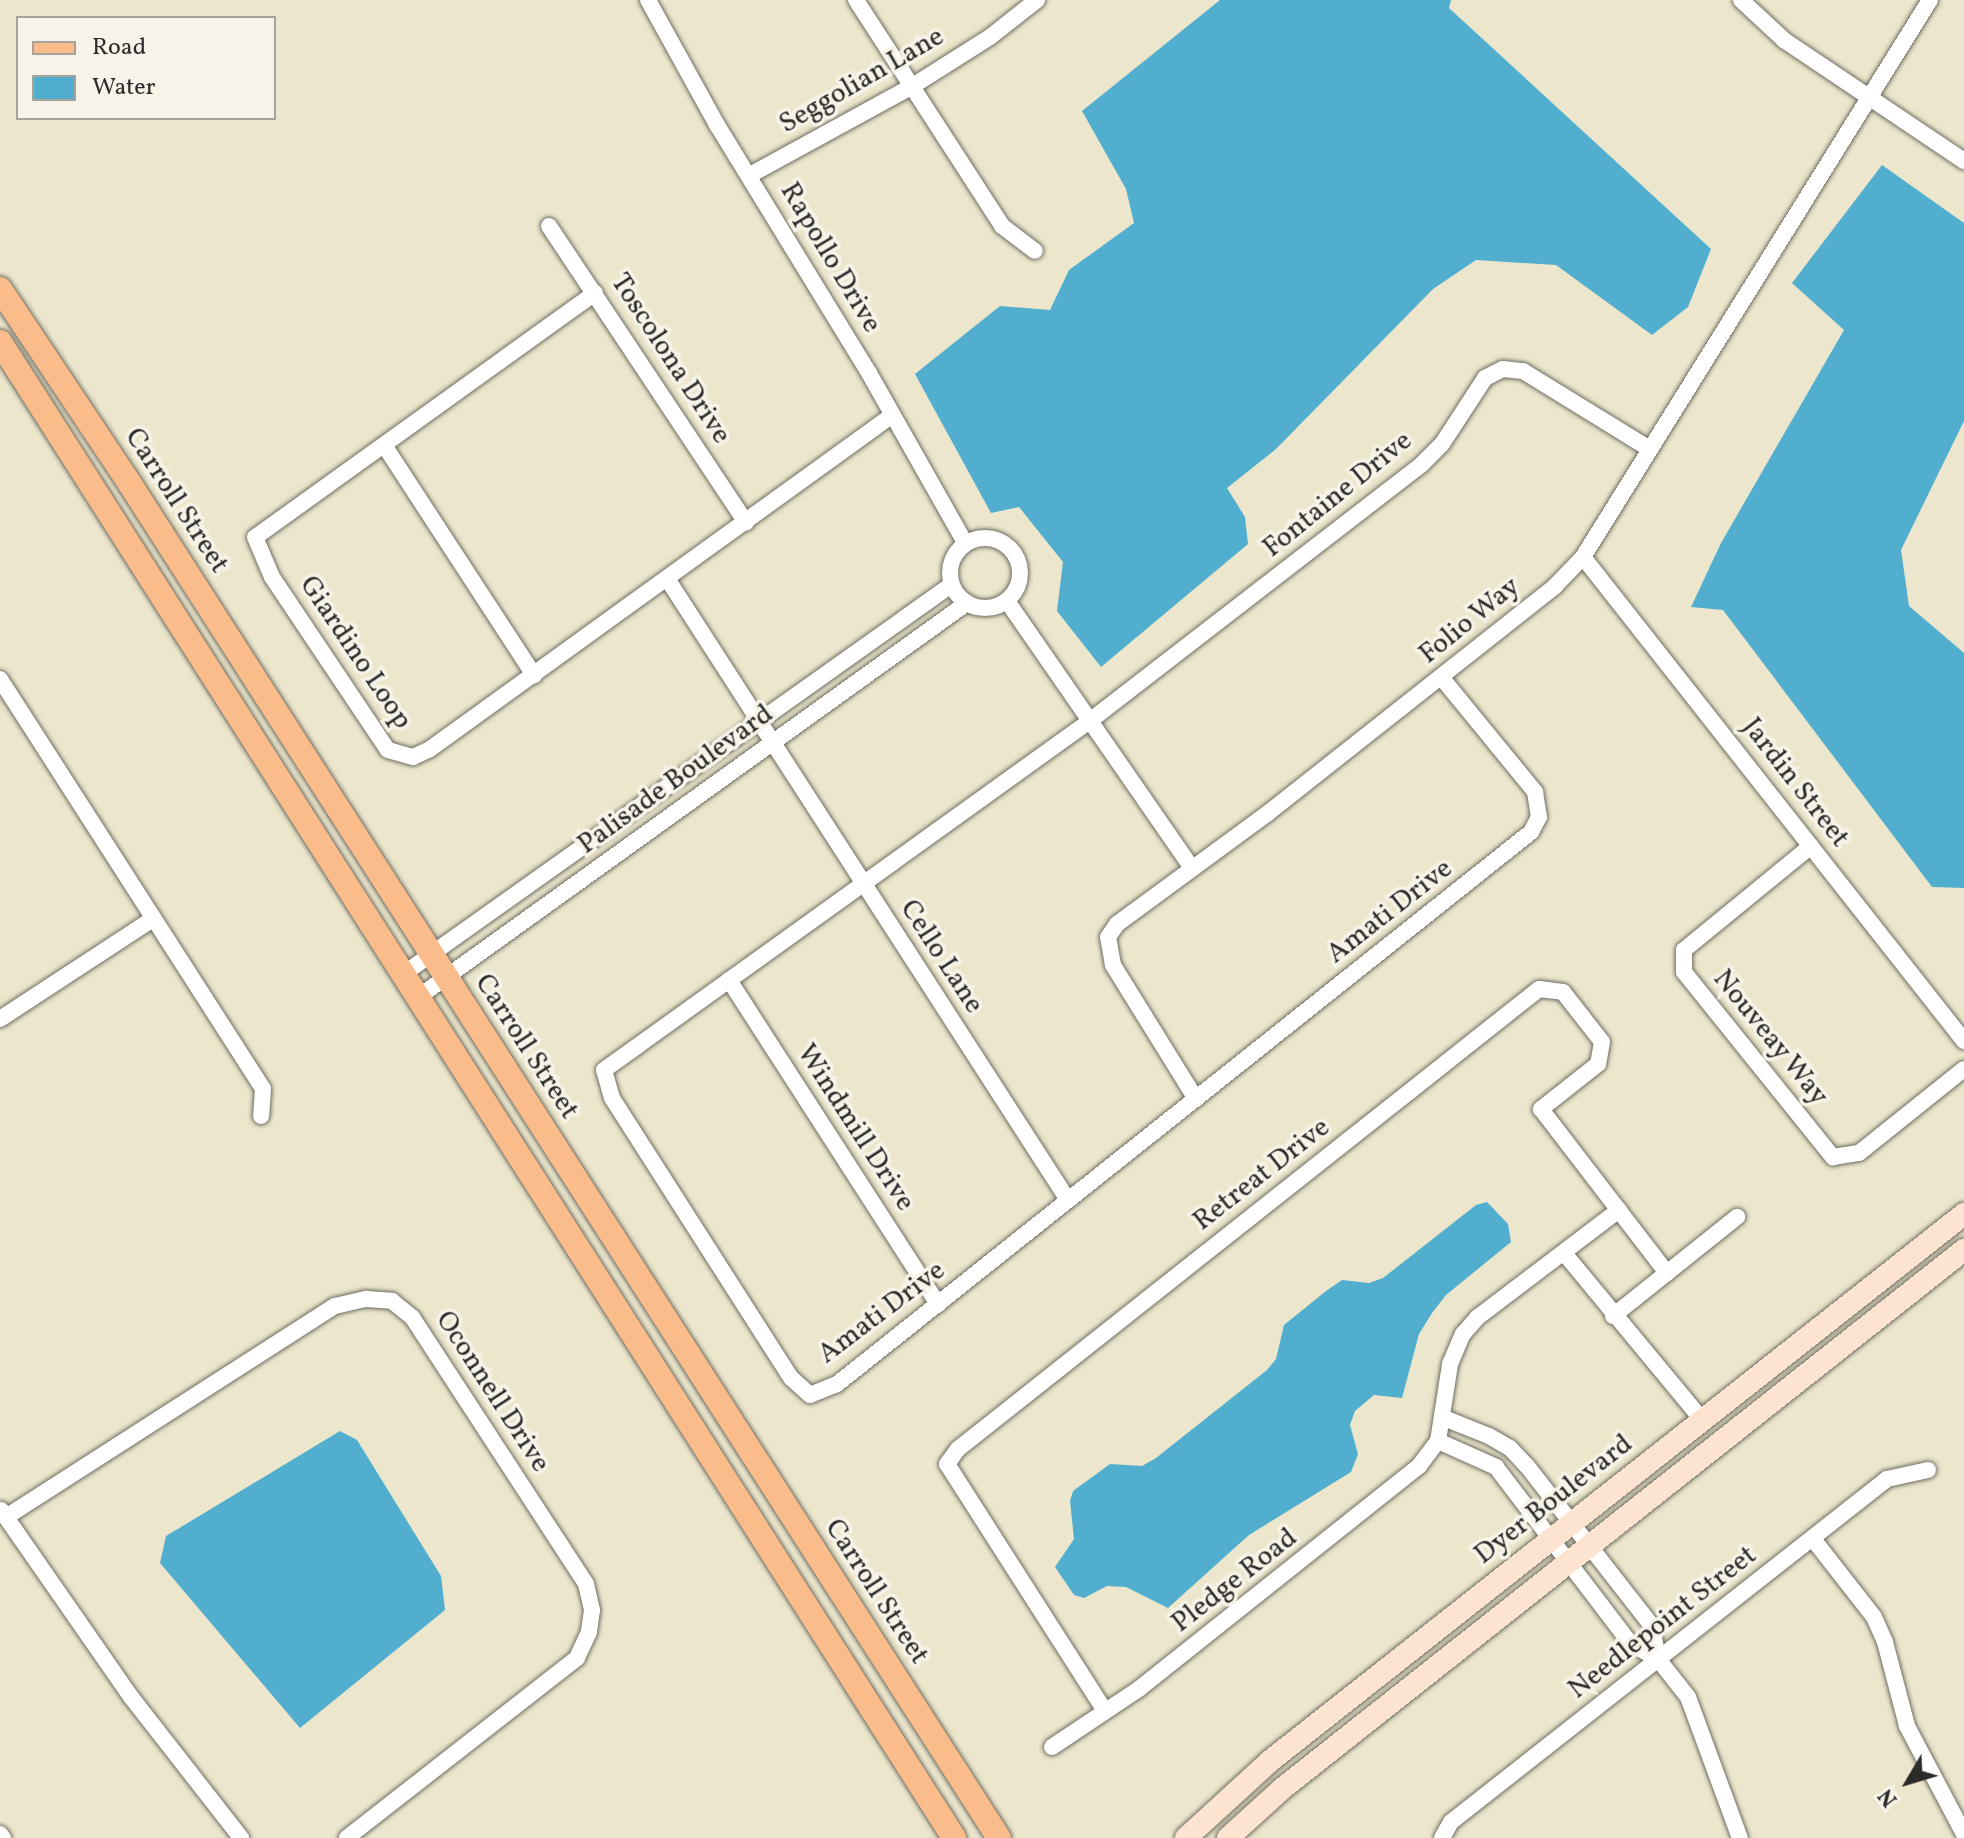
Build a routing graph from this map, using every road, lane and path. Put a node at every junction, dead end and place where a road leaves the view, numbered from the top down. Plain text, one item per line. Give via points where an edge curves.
1 (648, 0) edge
2 (856, 0) edge
3 (1037, 0) edge
4 (1741, 0) edge
5 (1930, 0) edge
6 (911, 87) junction
7 (1869, 101) junction
8 (1964, 161) edge
9 (750, 175) junction
10 (549, 226) dead end
11 (1035, 251) dead end
12 (0, 289) edge
13 (595, 293) junction
14 (0, 324) edge
15 (0, 342) edge
16 (891, 416) junction
17 (384, 445) junction
18 (1650, 449) junction
19 (130, 484) junction
20 (746, 522) junction
21 (965, 543) junction
22 (1583, 557) junction
23 (668, 580) junction
24 (951, 585) junction
25 (1007, 601) junction
26 (967, 603) junction
27 (534, 675) junction
28 (1441, 677) junction
29 (0, 679) edge
30 (1091, 720) junction
31 (760, 721) junction
32 (773, 741) junction
33 (1811, 846) junction
34 (1192, 868) junction
35 (863, 884) junction
36 (153, 919) junction
37 (431, 955) junction
38 (402, 975) junction
39 (447, 979) junction
40 (729, 980) junction
41 (417, 998) junction
42 (0, 1019) edge
43 (1964, 1041) edge
44 (1964, 1069) edge
45 (1196, 1099) junction
46 (261, 1116) dead end
47 (1068, 1200) junction
48 (1619, 1210) junction
49 (1964, 1214) edge
50 (1737, 1217) dead end
51 (1964, 1250) edge
52 (1564, 1253) junction
53 (1667, 1273) junction
54 (938, 1304) junction
55 (1613, 1316) junction
56 (1444, 1418) junction
57 (1703, 1421) junction
58 (1438, 1441) junction
59 (1928, 1470) dead end
60 (3, 1513) edge
61 (1573, 1524) junction
62 (1813, 1539) junction
63 (1553, 1540) junction
64 (1590, 1546) junction
65 (1568, 1562) junction
66 (1658, 1659) junction
67 (1105, 1711) junction
68 (1052, 1747) dead end
69 (1964, 1834) edge
70 (241, 1838) edge
71 (347, 1838) edge
72 (954, 1838) edge
73 (999, 1838) edge
74 (1186, 1838) edge
75 (1228, 1838) edge
76 (1442, 1838) edge
77 (1740, 1838) edge

1 - 9 street, Rapollo Drive
2 - 6 street
3 - 6 street, Seggolian Lane
4 - 7 street via 1784,40
5 - 7 street, Folio Way
6 - 9 street, Seggolian Lane
6 - 11 street via 1002,226
7 - 8 street
7 - 18 street, Folio Way
9 - 16 street, Rapollo Drive
10 - 13 street, Toscolona Drive
12 - 19 main road, Carroll Street
13 - 17 street, Giardino Loop
13 - 20 street, Toscolona Drive
14 - 19 main road via 99,475
15 - 38 main road
16 - 20 street, Giardino Loop
16 - 21 street, Rapollo Drive
17 - 27 street
17 - 27 street, Giardino Loop via 255,537 272,577 369,727 388,750 413,757
18 - 22 street, Folio Way
18 - 30 street, Fontaine Drive via 1523,371 1503,369 1485,378 1442,444 1422,464
19 - 37 main road, Carroll Street
20 - 23 street, Giardino Loop
21 - 24 street via 949,569
21 - 25 street via 995,539 1018,559 1021,574
22 - 28 street, Folio Way via 1555,586
22 - 33 street, Jardin Street
23 - 27 street, Giardino Loop
23 - 31 street, Cello Lane
24 - 26 street
24 - 31 street, Palisade Boulevard
25 - 26 street via 980,608
25 - 30 street
26 - 32 street, Palisade Boulevard
28 - 34 street, Folio Way
28 - 45 street, Amati Drive via 1535,792 1539,817 1531,832
29 - 36 street
30 - 34 street
30 - 35 street, Amati Drive
31 - 32 street, Cello Lane
31 - 37 street, Palisade Boulevard
32 - 35 street, Cello Lane
32 - 39 street, Palisade Boulevard
33 - 43 street, Jardin Street
33 - 44 street, Nouveay Way via 1684,950 1684,972 1833,1157 1859,1153
34 - 45 street, Folio Way via 1117,924 1108,948 1113,965
35 - 40 street, Amati Drive
35 - 47 street, Cello Lane
36 - 42 street
36 - 46 street via 263,1089
37 - 38 street, Palisade Boulevard
37 - 39 main road, Carroll Street
38 - 41 main road
39 - 41 street, Palisade Boulevard
39 - 73 main road, Carroll Street
40 - 54 street, Windmill Drive
40 - 54 street, Amati Drive via 604,1070 612,1098 782,1364 810,1395 837,1384
41 - 72 main road
45 - 47 street, Amati Drive
47 - 54 street, Amati Drive
48 - 52 street, Pledge Road
48 - 53 street, Retreat Drive
48 - 67 street, Retreat Drive via 1541,1109 1598,1064 1602,1042 1563,992 1539,989 958,1449 947,1464
49 - 57 main road, Dyer Boulevard
50 - 53 street
51 - 64 main road, Dyer Boulevard
52 - 55 street
52 - 56 street, Pledge Road via 1463,1334 1450,1364
53 - 55 street
55 - 57 street
56 - 58 street, Pledge Road
56 - 61 street via 1510,1448
57 - 61 main road, Dyer Boulevard
58 - 63 street via 1496,1467
58 - 67 street, Pledge Road via 1408,1476
59 - 62 street, Needlepoint Street via 1887,1479
60 - 70 street, Oconnell Drive via 131,1697
60 - 71 street, Oconnell Drive via 335,1306 366,1299 392,1301 412,1317 586,1584 592,1610 577,1658
61 - 63 main road, Dyer Boulevard
61 - 64 street
62 - 66 street, Needlepoint Street
62 - 69 street via 1874,1617 1907,1726
63 - 65 street
63 - 74 main road, Dyer Boulevard via 1270,1761
64 - 65 main road, Dyer Boulevard
64 - 66 street via 1652,1626
65 - 66 street via 1630,1643
65 - 75 main road, Dyer Boulevard via 1283,1788
66 - 76 street, Needlepoint Street via 1451,1822
66 - 77 street via 1697,1714
67 - 68 street, Pledge Road

